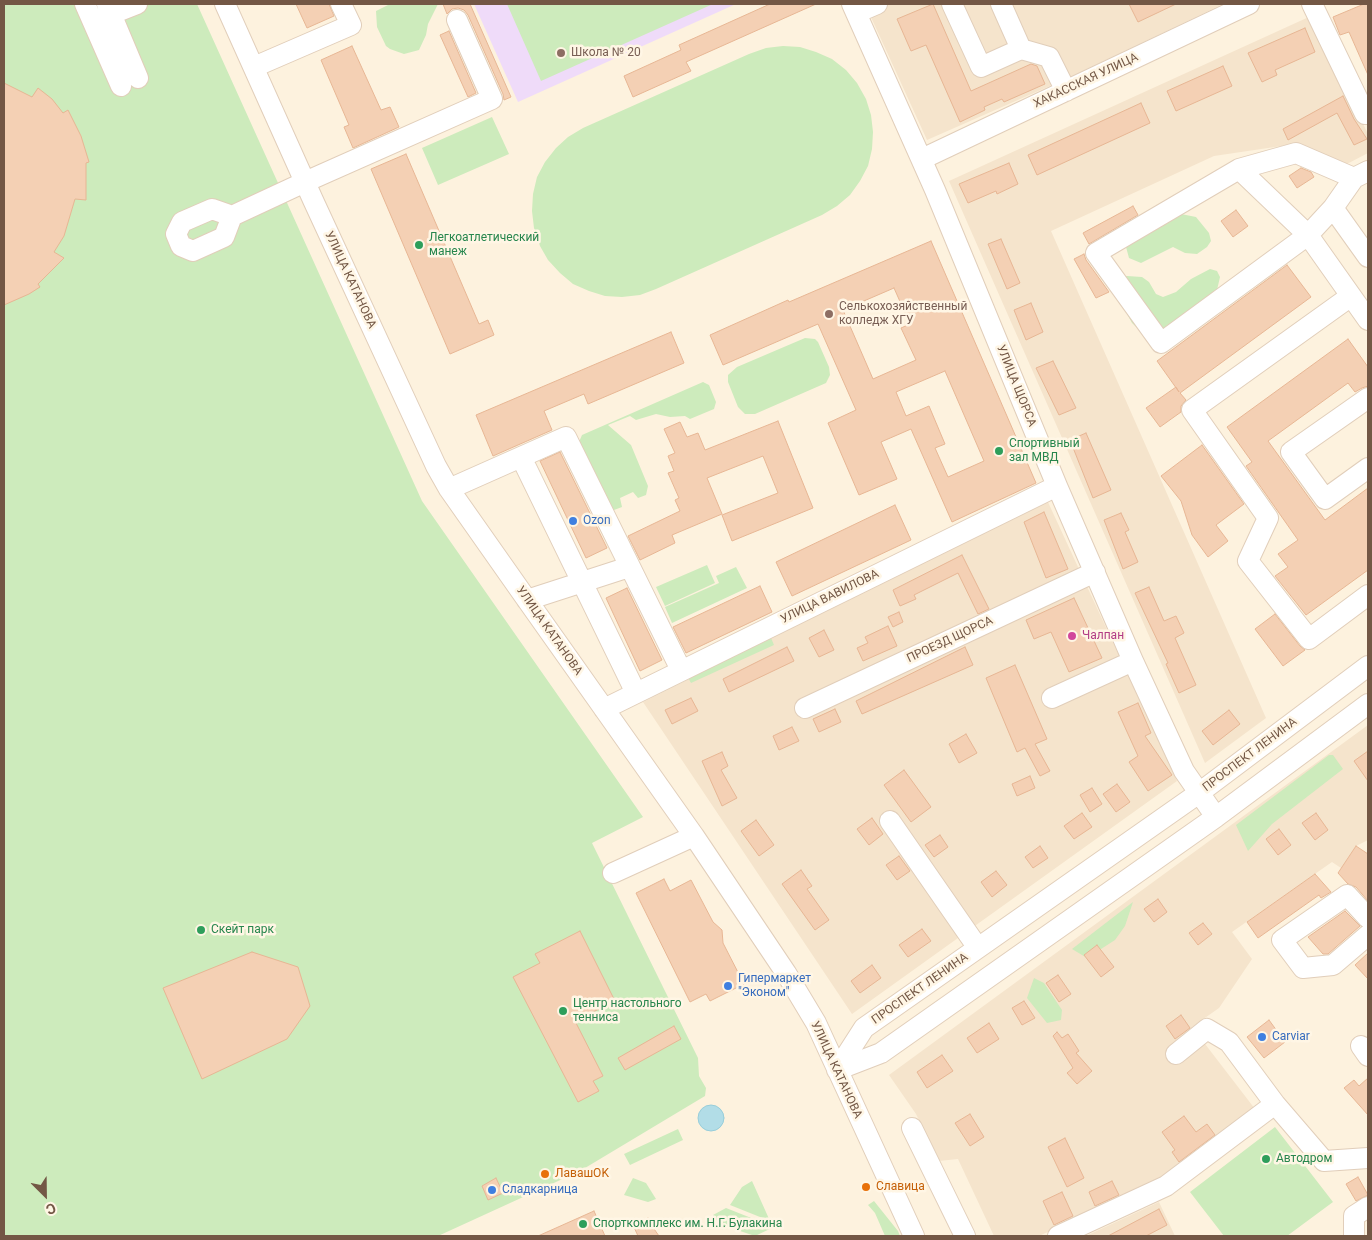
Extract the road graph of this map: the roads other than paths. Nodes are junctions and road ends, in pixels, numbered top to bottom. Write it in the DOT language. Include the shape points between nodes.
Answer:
graph roads {
  1 [pos="136,4"];
  2 [pos="225,4"];
  3 [pos="341,4"];
  4 [pos="878,4"];
  5 [pos="952,4"];
  6 [pos="1001,4"];
  7 [pos="1249,4"];
  8 [pos="1312,4"];
  9 [pos="854,8"];
  10 [pos="109,9"];
  11 [pos="89,13"];
  12 [pos="456,20"];
  13 [pos="1021,49"];
  14 [pos="254,67"];
  15 [pos="1066,91"];
  16 [pos="1368,113"];
  17 [pos="922,159"];
  18 [pos="1239,169"];
  19 [pos="1361,174"];
  20 [pos="305,182"];
  21 [pos="1333,208"];
  22 [pos="232,216"];
  23 [pos="1308,235"];
  24 [pos="1368,257"];
  25 [pos="1351,296"];
  26 [pos="1368,320"];
  27 [pos="1368,398"];
  28 [pos="521,457"];
  29 [pos="1368,468"];
  30 [pos="1058,486"];
  31 [pos="450,489"];
  32 [pos="629,567"];
  33 [pos="1095,572"];
  34 [pos="583,582"];
  35 [pos="1368,595"];
  36 [pos="527,600"];
  37 [pos="1133,660"];
  38 [pos="1368,666"];
  39 [pos="681,670"];
  40 [pos="636,693"];
  41 [pos="1052,698"];
  42 [pos="1368,704"];
  43 [pos="805,708"];
  44 [pos="604,709"];
  45 [pos="1199,793"];
  46 [pos="1216,817"];
  47 [pos="890,821"];
  48 [pos="694,836"];
  49 [pos="613,873"];
  50 [pos="1368,918"];
  51 [pos="1368,934"];
  52 [pos="978,948"];
  53 [pos="1176,1054"];
  54 [pos="838,1070"];
  55 [pos="1275,1104"];
  56 [pos="912,1128"];
  57 [pos="1368,1158"];
  58 [pos="1368,1207"];
  59 [pos="914,1236"];
  60 [pos="965,1236"];
  61 [pos="1058,1236"];
  62 [pos="1354,1236"];
  1 -- 10 [label="street"];
  2 -- 14 [label="street, УЛИЦА КАТАНОВА"];
  3 -- 14 [label="street" via="351,25"];
  4 -- 9 [label="street"];
  5 -- 13 [label="street" via="981,67"];
  6 -- 13 [label="street"];
  7 -- 15 [label="street, ХАКАССКАЯ УЛИЦА"];
  8 -- 16 [label="street" via="1365,114"];
  9 -- 17 [label="street, УЛИЦА ЩОРСА"];
  10 -- 11 [label="street"];
  10 -- 11 [label="street" via="129,82"];
  12 -- 20 [label="street" via="492,99"];
  13 -- 15 [label="street" via="1049,57"];
  14 -- 20 [label="street, УЛИЦА КАТАНОВА"];
  15 -- 17 [label="street, ХАКАССКАЯ УЛИЦА"];
  17 -- 30 [label="street, УЛИЦА ЩОРСА"];
  18 -- 19 [label="street" via="1296,153"];
  18 -- 23 [label="street"];
  18 -- 23 [label="street" via="1096,253 1161,343"];
  19 -- 21 [label="street"];
  20 -- 22 [label="street"];
  20 -- 31 [label="street, УЛИЦА КАТАНОВА" via="436,466"];
  21 -- 23 [label="street"];
  21 -- 24 [label="street"];
  23 -- 25 [label="street"];
  25 -- 26 [label="street"];
  25 -- 35 [label="street" via="1192,410 1268,518 1248,561 1309,639"];
  27 -- 29 [label="street" via="1292,452 1325,499"];
  28 -- 31 [label="street"];
  28 -- 32 [label="street" via="566,437"];
  28 -- 34 [label="street"];
  30 -- 33 [label="street, УЛИЦА ЩОРСА"];
  30 -- 39 [label="street, УЛИЦА ВАВИЛОВА"];
  31 -- 36 [label="street, УЛИЦА КАТАНОВА"];
  32 -- 34 [label="street"];
  32 -- 39 [label="street"];
  33 -- 37 [label="street, УЛИЦА ЩОРСА"];
  33 -- 43 [label="street, ПРОЕЗД ЩОРСА"];
  34 -- 36 [label="street"];
  34 -- 40 [label="street"];
  36 -- 44 [label="street, УЛИЦА КАТАНОВА"];
  37 -- 41 [label="street"];
  37 -- 45 [label="street, УЛИЦА ЩОРСА" via="1184,771"];
  38 -- 45 [label="street, ПРОСПЕКТ ЛЕНИНА"];
  39 -- 40 [label="street, УЛИЦА ВАВИЛОВА"];
  40 -- 44 [label="street, УЛИЦА ВАВИЛОВА"];
  42 -- 46 [label="street"];
  44 -- 48 [label="street, УЛИЦА КАТАНОВА"];
  45 -- 46 [label="street, УЛИЦА ЩОРСА"];
  45 -- 52 [label="street, ПРОСПЕКТ ЛЕНИНА"];
  46 -- 54 [label="street" via="881,1053"];
  47 -- 52 [label="street"];
  48 -- 49 [label="street"];
  48 -- 54 [label="street, УЛИЦА КАТАНОВА" via="786,973 816,1023"];
  50 -- 51 [label="street" via="1347,895 1282,940 1303,968 1333,965"];
  52 -- 54 [label="street, ПРОСПЕКТ ЛЕНИНА" via="864,1028"];
  53 -- 55 [label="street" via="1207,1029 1229,1042"];
  54 -- 59 [label="street, УЛИЦА КАТАНОВА"];
  55 -- 57 [label="street" via="1324,1161"];
  55 -- 61 [label="street" via="1166,1186"];
  56 -- 60 [label="street"];
  58 -- 62 [label="street" via="1354,1216"];
}
